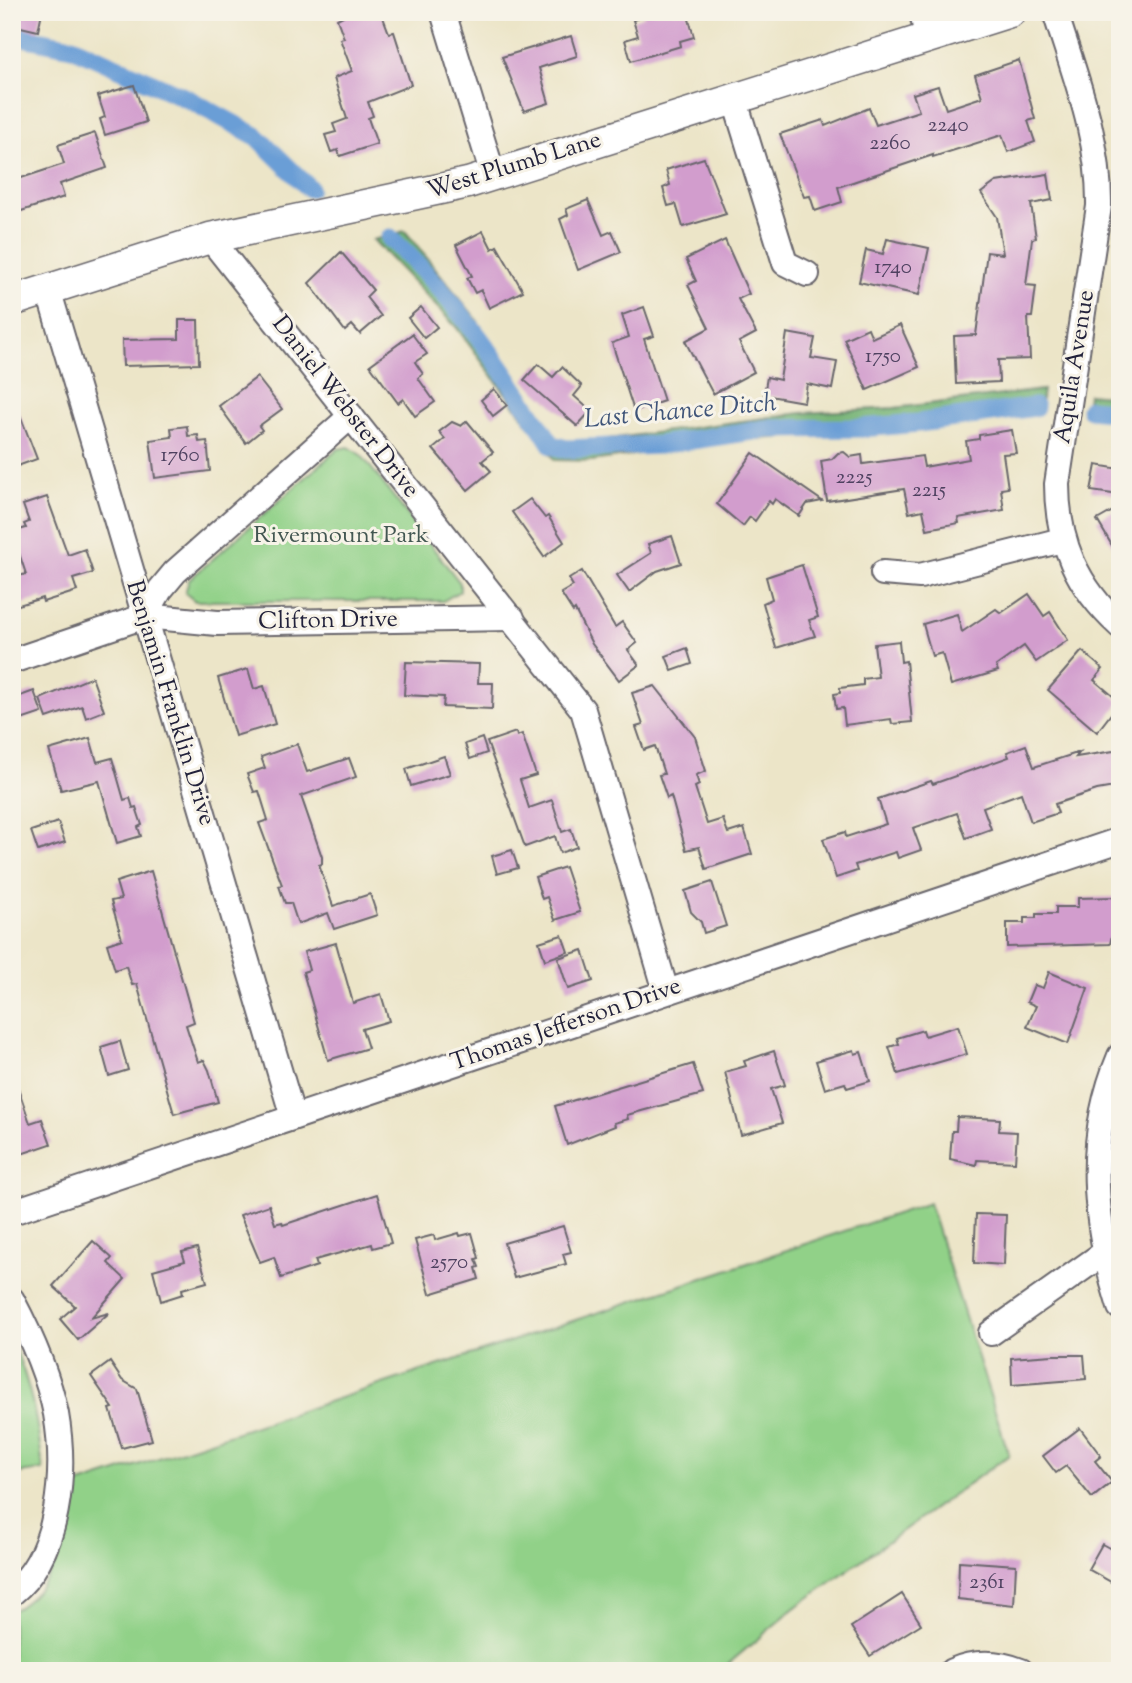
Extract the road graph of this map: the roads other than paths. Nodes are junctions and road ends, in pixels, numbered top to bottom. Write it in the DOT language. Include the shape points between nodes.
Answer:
graph roads {
  1 [pos="443,12"];
  2 [pos="1010,12"];
  3 [pos="1055,12"];
  4 [pos="925,25"];
  5 [pos="734,98"];
  6 [pos="493,175"];
  7 [pos="210,238"];
  8 [pos="807,274"];
  9 [pos="48,289"];
  10 [pos="12,301"];
  11 [pos="351,416"];
  12 [pos="1062,540"];
  13 [pos="883,573"];
  14 [pos="145,617"];
  15 [pos="512,618"];
  16 [pos="1120,626"];
  17 [pos="12,661"];
  18 [pos="1120,840"];
  19 [pos="666,991"];
  20 [pos="1120,1056"];
  21 [pos="293,1117"];
  22 [pos="12,1212"];
  23 [pos="1104,1253"];
  24 [pos="12,1300"];
  25 [pos="1120,1307"];
  26 [pos="991,1333"];
  27 [pos="12,1594"];
  28 [pos="952,1671"];
  29 [pos="1021,1671"];
  1 -- 6 [label="street"];
  2 -- 4 [label="main road, West Plumb Lane"];
  3 -- 12 [label="street, Aquila Avenue" via="1095,142 1100,176 1057,484"];
  4 -- 5 [label="main road, West Plumb Lane"];
  5 -- 6 [label="main road, West Plumb Lane"];
  5 -- 8 [label="street" via="785,263"];
  6 -- 7 [label="main road, West Plumb Lane" via="407,198"];
  7 -- 9 [label="main road, West Plumb Lane"];
  7 -- 11 [label="street, Daniel Webster Drive"];
  9 -- 10 [label="main road, West Plumb Lane"];
  9 -- 14 [label="street, Benjamin Franklin Drive"];
  11 -- 14 [label="street" via="175,572"];
  11 -- 15 [label="street, Daniel Webster Drive"];
  12 -- 13 [label="street" via="920,576"];
  12 -- 16 [label="street, Aquila Avenue" via="1087,592"];
  14 -- 15 [label="street, Clifton Drive" via="217,622"];
  14 -- 17 [label="street"];
  14 -- 21 [label="street, Benjamin Franklin Drive"];
  15 -- 19 [label="street, Daniel Webster Drive" via="583,710"];
  18 -- 19 [label="street, Thomas Jefferson Drive"];
  19 -- 21 [label="street, Thomas Jefferson Drive"];
  20 -- 23 [label="street" via="1098,1133 1097,1212"];
  21 -- 22 [label="street, Thomas Jefferson Drive"];
  23 -- 25 [label="street"];
  23 -- 26 [label="street"];
  24 -- 27 [label="street" via="43,1369 56,1416 58,1467 49,1539 31,1576"];
  28 -- 29 [label="street" via="991,1663"];
}
